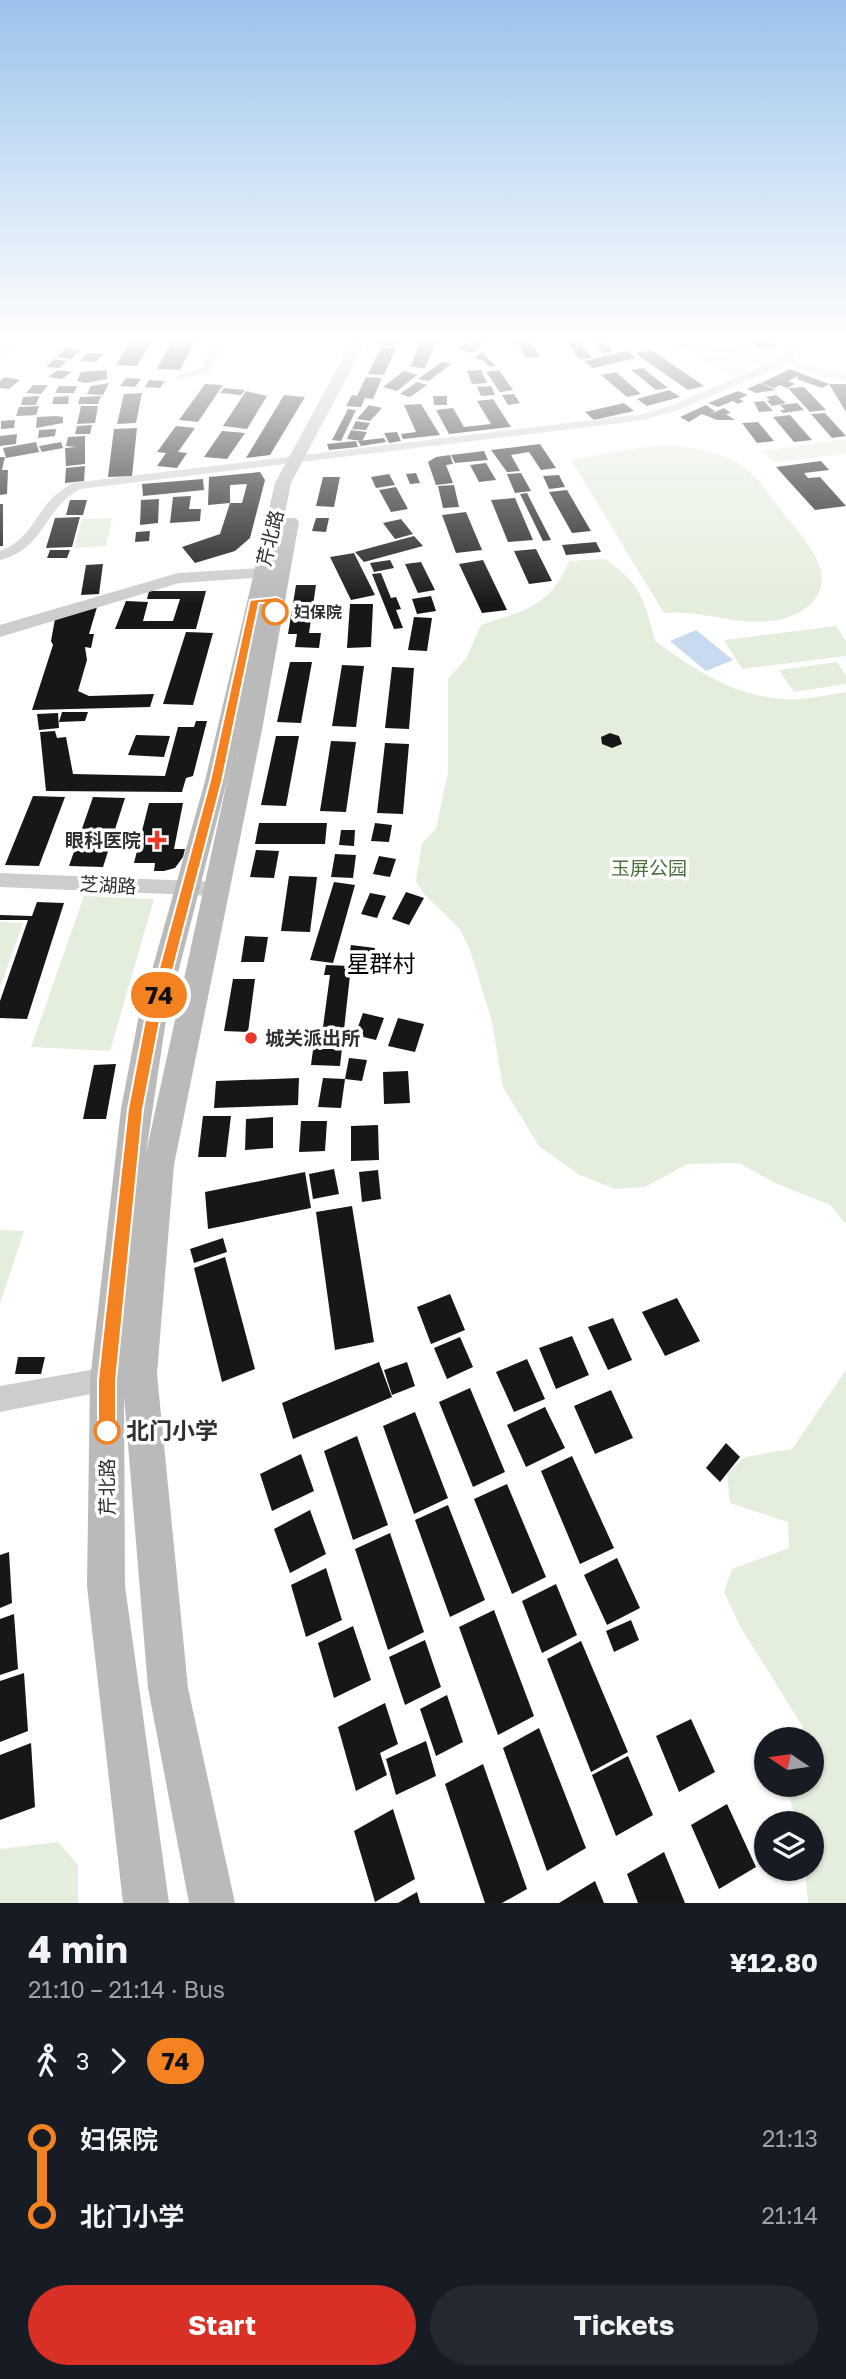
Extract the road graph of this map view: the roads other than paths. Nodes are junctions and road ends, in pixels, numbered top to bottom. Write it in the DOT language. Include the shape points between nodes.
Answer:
graph roads {
  1 [pos="313,428"];
  2 [pos="559,428"];
  3 [pos="296,461"];
  4 [pos="0,556"];
  5 [pos="264,591"];
  6 [pos="0,631"];
  7 [pos="0,880"];
  8 [pos="202,889"];
  9 [pos="140,1374"];
  10 [pos="107,1380"];
  11 [pos="0,1399"];
  12 [pos="146,1903"];
  13 [pos="212,1903"];
  1 -- 3 [label="main road, 芹北路"];
  2 -- 3 [label="street"];
  3 -- 4 [label="street" via="76,486 46,506 36,534 25,547"];
  3 -- 5 [label="main road, 芹北路" via="298,473"];
  5 -- 6 [label="street" via="178,579"];
  5 -- 8 [label="main road, 芹北路"];
  7 -- 8 [label="street, 芝湖路"];
  8 -- 9 [label="main road, 芹北路" via="159,1165"];
  8 -- 10 [label="main road, 芹北路" via="152,1020 135,1109"];
  9 -- 10 [label="street"];
  9 -- 13 [label="main road, 芹北路" via="168,1688"];
  10 -- 11 [label="street"];
  10 -- 12 [label="main road, 芹北路" via="106,1586"];
}
